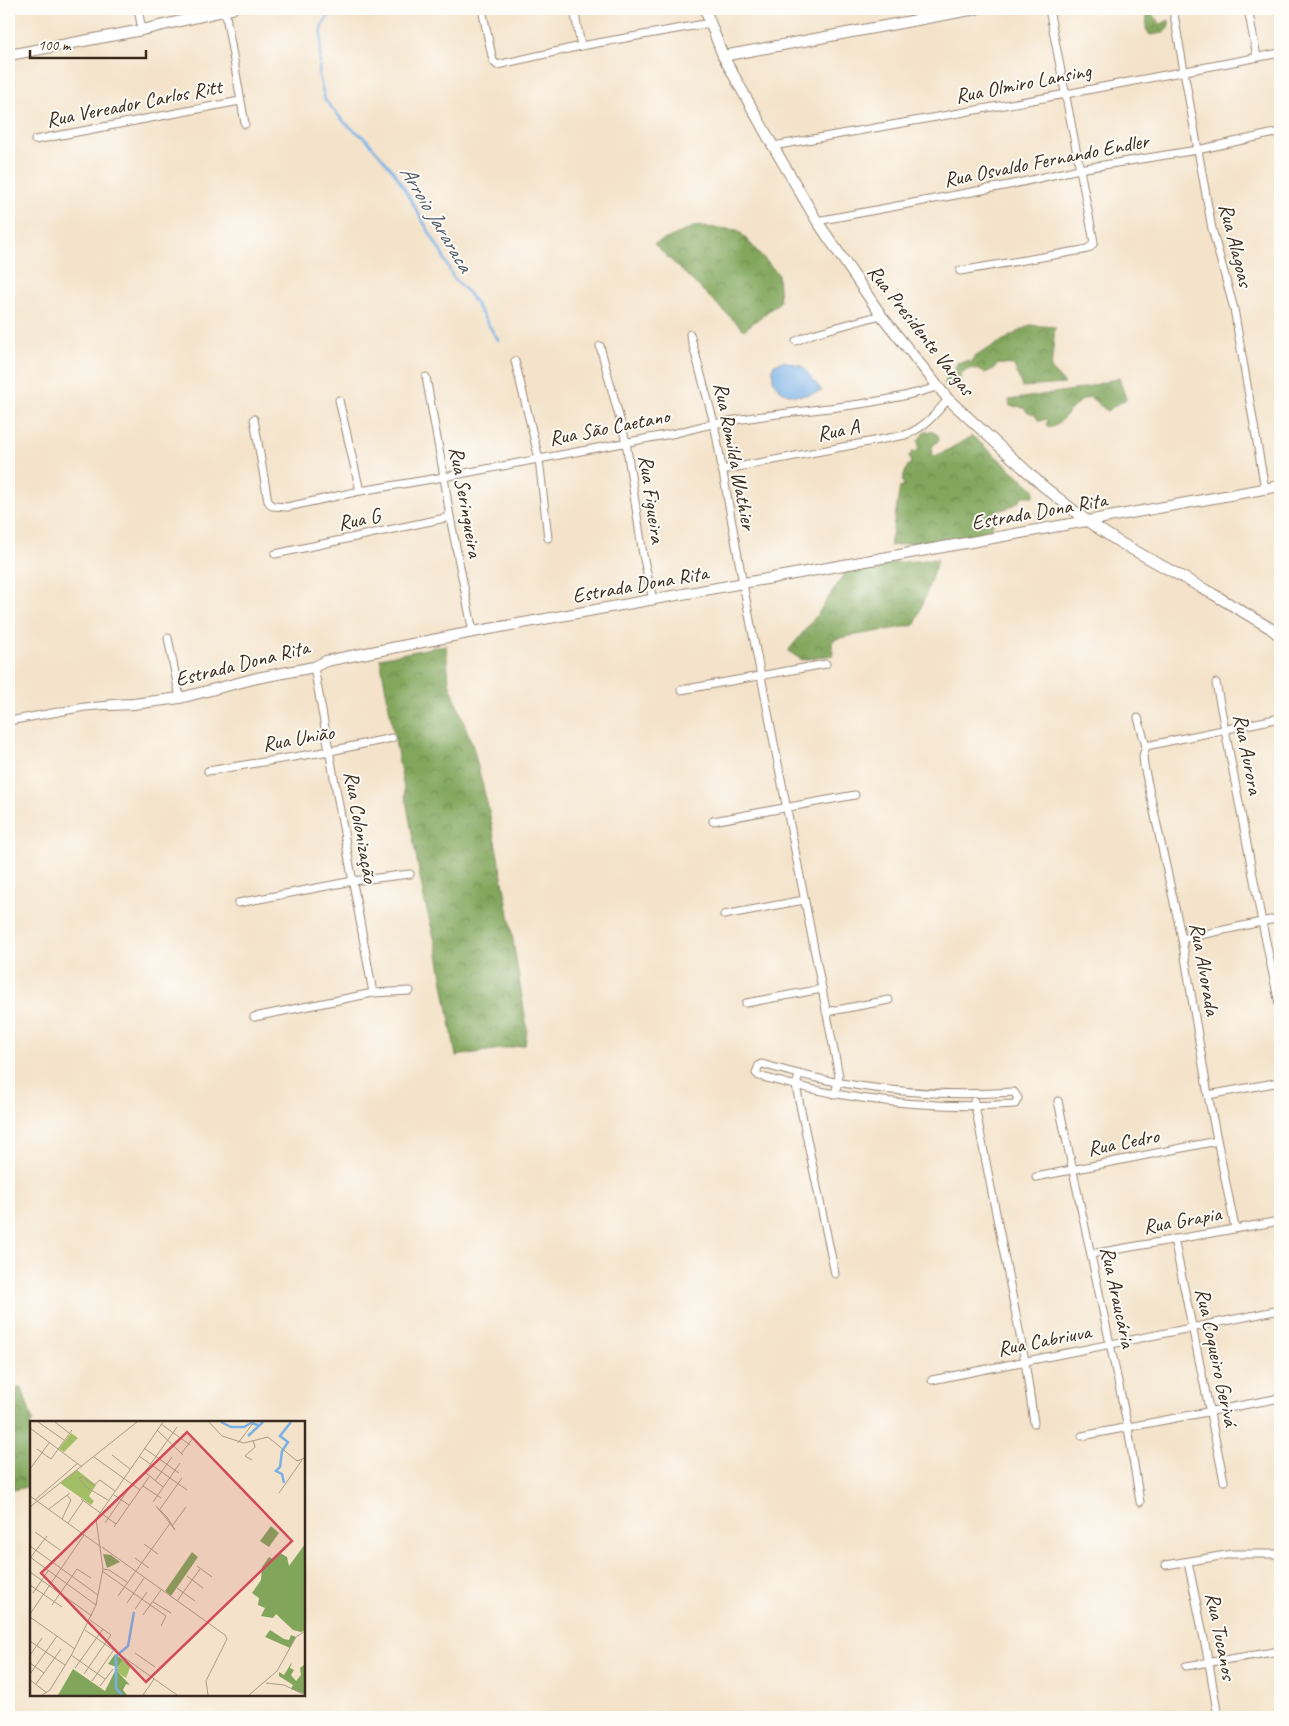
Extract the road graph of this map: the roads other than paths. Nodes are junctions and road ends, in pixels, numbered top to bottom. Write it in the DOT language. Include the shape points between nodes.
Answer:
graph roads {
  1 [pos="138,9"];
  2 [pos="228,9"];
  3 [pos="482,9"];
  4 [pos="574,9"];
  5 [pos="705,9"];
  6 [pos="976,9"];
  7 [pos="1049,9"];
  8 [pos="1173,9"];
  9 [pos="1248,9"];
  10 [pos="710,23"];
  11 [pos="142,30"];
  12 [pos="581,46"];
  13 [pos="1280,53"];
  14 [pos="9,55"];
  15 [pos="723,56"];
  16 [pos="1257,57"];
  17 [pos="1184,72"];
  18 [pos="1066,94"];
  19 [pos="240,101"];
  20 [pos="245,124"];
  21 [pos="1280,132"];
  22 [pos="35,140"];
  23 [pos="773,146"];
  24 [pos="1197,150"];
  25 [pos="1079,169"];
  26 [pos="817,221"];
  27 [pos="960,271"];
  28 [pos="881,315"];
  29 [pos="690,334"];
  30 [pos="796,341"];
  31 [pos="600,346"];
  32 [pos="515,361"];
  33 [pos="426,377"];
  34 [pos="937,387"];
  35 [pos="948,399"];
  36 [pos="339,400"];
  37 [pos="254,419"];
  38 [pos="714,423"];
  39 [pos="626,442"];
  40 [pos="539,459"];
  41 [pos="722,470"];
  42 [pos="444,477"];
  43 [pos="1280,486"];
  44 [pos="1265,489"];
  45 [pos="360,491"];
  46 [pos="450,517"];
  47 [pos="1087,521"];
  48 [pos="548,538"];
  49 [pos="275,554"];
  50 [pos="743,584"];
  51 [pos="652,600"];
  52 [pos="473,632"];
  53 [pos="1280,636"];
  54 [pos="168,638"];
  55 [pos="826,664"];
  56 [pos="314,667"];
  57 [pos="760,676"];
  58 [pos="1216,683"];
  59 [pos="681,690"];
  60 [pos="180,698"];
  61 [pos="111,705"];
  62 [pos="1138,718"];
  63 [pos="1280,718"];
  64 [pos="9,721"];
  65 [pos="1224,728"];
  66 [pos="392,738"];
  67 [pos="1146,746"];
  68 [pos="330,751"];
  69 [pos="208,771"];
  70 [pos="856,795"];
  71 [pos="786,808"];
  72 [pos="713,821"];
  73 [pos="410,874"];
  74 [pos="353,881"];
  75 [pos="804,900"];
  76 [pos="238,903"];
  77 [pos="724,916"];
  78 [pos="1280,918"];
  79 [pos="1262,922"];
  80 [pos="1182,939"];
  81 [pos="822,989"];
  82 [pos="410,990"];
  83 [pos="373,993"];
  84 [pos="889,1000"];
  85 [pos="746,1004"];
  86 [pos="1280,1009"];
  87 [pos="826,1012"];
  88 [pos="254,1017"];
  89 [pos="799,1075"];
  90 [pos="1280,1082"];
  91 [pos="838,1084"];
  92 [pos="796,1086"];
  93 [pos="974,1094"];
  94 [pos="835,1095"];
  95 [pos="1208,1095"];
  96 [pos="1058,1100"];
  97 [pos="974,1106"];
  98 [pos="1217,1141"];
  99 [pos="1072,1170"];
  100 [pos="1036,1177"];
  101 [pos="1280,1221"];
  102 [pos="1235,1228"];
  103 [pos="1174,1239"];
  104 [pos="1091,1254"];
  105 [pos="835,1274"];
  106 [pos="1280,1310"];
  107 [pos="1193,1327"];
  108 [pos="1110,1344"];
  109 [pos="1025,1361"];
  110 [pos="932,1380"];
  111 [pos="1280,1398"];
  112 [pos="1211,1412"];
  113 [pos="1034,1423"];
  114 [pos="1128,1428"];
  115 [pos="1082,1436"];
  116 [pos="1224,1481"];
  117 [pos="1140,1502"];
  118 [pos="1280,1554"];
  119 [pos="1188,1562"];
  120 [pos="1166,1565"];
  121 [pos="1280,1651"];
  122 [pos="1209,1663"];
  123 [pos="1186,1666"];
  124 [pos="1218,1717"];
  1 -- 11 [label="street"];
  2 -- 11 [label="street"];
  2 -- 19 [label="street"];
  3 -- 12 [label="street" via="493,61 497,65"];
  4 -- 12 [label="street"];
  5 -- 10 [label="street, Rua Presidente Vargas"];
  6 -- 15 [label="street"];
  7 -- 18 [label="street"];
  8 -- 17 [label="street, Rua Alagoas"];
  9 -- 16 [label="street"];
  10 -- 12 [label="street"];
  10 -- 15 [label="street, Rua Presidente Vargas"];
  11 -- 14 [label="street"];
  13 -- 16 [label="street, Rua Olmiro Lansing"];
  15 -- 23 [label="street, Rua Presidente Vargas"];
  16 -- 17 [label="street, Rua Olmiro Lansing"];
  17 -- 18 [label="street, Rua Olmiro Lansing"];
  17 -- 24 [label="street, Rua Alagoas"];
  18 -- 23 [label="street, Rua Olmiro Lansing"];
  18 -- 25 [label="street"];
  19 -- 20 [label="street"];
  19 -- 22 [label="street, Rua Vereador Carlos Ritt"];
  21 -- 24 [label="street, Rua Osvaldo Fernando Endler"];
  23 -- 26 [label="street, Rua Presidente Vargas"];
  24 -- 25 [label="street, Rua Osvaldo Fernando Endler"];
  24 -- 44 [label="street, Rua Alagoas" via="1212,229 1234,309"];
  25 -- 26 [label="street, Rua Osvaldo Fernando Endler"];
  25 -- 27 [label="street" via="1094,242 1092,246"];
  26 -- 28 [label="street, Rua Presidente Vargas"];
  28 -- 30 [label="street"];
  28 -- 34 [label="street, Rua Presidente Vargas"];
  29 -- 38 [label="street, Rua Romilda Wathier"];
  31 -- 39 [label="street, Rua Figueira"];
  32 -- 40 [label="street"];
  33 -- 42 [label="street, Rua Seringueira"];
  34 -- 35 [label="street, Rua Presidente Vargas"];
  34 -- 38 [label="street, Rua São Caetano" via="894,398"];
  35 -- 41 [label="street, Rua A" via="919,430 905,435"];
  35 -- 47 [label="street, Rua Presidente Vargas" via="1043,486"];
  36 -- 45 [label="street"];
  37 -- 45 [label="street, Rua São Caetano" via="268,501 272,506 288,507"];
  38 -- 39 [label="street, Rua São Caetano"];
  38 -- 41 [label="street, Rua Romilda Wathier"];
  39 -- 40 [label="street, Rua São Caetano"];
  39 -- 51 [label="street, Rua Figueira" via="642,555"];
  40 -- 42 [label="street, Rua São Caetano"];
  40 -- 48 [label="street"];
  41 -- 50 [label="street, Rua Romilda Wathier"];
  42 -- 45 [label="street, Rua São Caetano"];
  42 -- 46 [label="street, Rua Seringueira"];
  43 -- 44 [label="street, Estrada Dona Rita"];
  44 -- 47 [label="street, Estrada Dona Rita"];
  46 -- 49 [label="street, Rua G"];
  46 -- 52 [label="street, Rua Seringueira"];
  47 -- 50 [label="street, Estrada Dona Rita"];
  47 -- 53 [label="street, Rua Presidente Vargas"];
  50 -- 51 [label="street, Estrada Dona Rita"];
  50 -- 57 [label="street, Rua Romilda Wathier"];
  51 -- 52 [label="street, Estrada Dona Rita"];
  52 -- 56 [label="street, Estrada Dona Rita" via="326,661"];
  54 -- 60 [label="street"];
  55 -- 57 [label="street"];
  56 -- 60 [label="street, Estrada Dona Rita"];
  56 -- 68 [label="street, Rua Colonização"];
  57 -- 59 [label="street"];
  57 -- 71 [label="street, Rua Romilda Wathier"];
  58 -- 65 [label="street, Rua Aurora"];
  60 -- 61 [label="street, Estrada Dona Rita"];
  61 -- 64 [label="street, Estrada Dona Rita"];
  62 -- 67 [label="street, Rua Alvorada"];
  63 -- 65 [label="street"];
  65 -- 67 [label="street"];
  65 -- 79 [label="street, Rua Aurora"];
  66 -- 68 [label="street, Rua União"];
  67 -- 80 [label="street, Rua Alvorada" via="1144,766"];
  68 -- 69 [label="street, Rua União"];
  68 -- 74 [label="street, Rua Colonização"];
  70 -- 71 [label="street"];
  71 -- 72 [label="street"];
  71 -- 75 [label="street, Rua Romilda Wathier"];
  73 -- 74 [label="street"];
  74 -- 76 [label="street"];
  74 -- 83 [label="street, Rua Colonização"];
  75 -- 77 [label="street"];
  75 -- 81 [label="street, Rua Romilda Wathier"];
  78 -- 79 [label="street"];
  79 -- 80 [label="street"];
  79 -- 86 [label="street, Rua Aurora"];
  80 -- 95 [label="street, Rua Alvorada"];
  81 -- 85 [label="street"];
  81 -- 87 [label="street, Rua Romilda Wathier"];
  82 -- 83 [label="street"];
  83 -- 88 [label="street"];
  84 -- 87 [label="street"];
  87 -- 91 [label="street, Rua Romilda Wathier"];
  89 -- 91 [label="street"];
  89 -- 92 [label="street"];
  89 -- 92 [label="street" via="762,1064 756,1069 759,1076"];
  90 -- 95 [label="street"];
  91 -- 93 [label="street" via="908,1093"];
  91 -- 94 [label="street"];
  92 -- 94 [label="street"];
  92 -- 105 [label="street"];
  93 -- 97 [label="street"];
  93 -- 97 [label="street" via="1014,1092 1018,1098 1015,1104"];
  94 -- 97 [label="street" via="908,1104"];
  95 -- 98 [label="street, Rua Alvorada"];
  96 -- 99 [label="street, Rua Araucária"];
  97 -- 109 [label="street"];
  98 -- 99 [label="street, Rua Cedro"];
  98 -- 102 [label="street, Rua Alvorada"];
  99 -- 100 [label="street, Rua Cedro"];
  99 -- 104 [label="street, Rua Araucária"];
  101 -- 102 [label="street, Rua Grapia"];
  102 -- 103 [label="street, Rua Grapia"];
  103 -- 104 [label="street, Rua Grapia"];
  103 -- 107 [label="street, Rua Coqueiro Gerivá"];
  104 -- 108 [label="street, Rua Araucária"];
  106 -- 107 [label="street, Rua Cabriuva"];
  107 -- 108 [label="street, Rua Cabriuva"];
  107 -- 112 [label="street, Rua Coqueiro Gerivá"];
  108 -- 109 [label="street, Rua Cabriuva"];
  108 -- 114 [label="street, Rua Araucária"];
  109 -- 110 [label="street, Rua Cabriuva"];
  109 -- 113 [label="street"];
  111 -- 112 [label="street"];
  112 -- 114 [label="street"];
  112 -- 116 [label="street, Rua Coqueiro Gerivá"];
  114 -- 115 [label="street"];
  114 -- 117 [label="street, Rua Araucária"];
  118 -- 119 [label="street" via="1232,1554"];
  119 -- 120 [label="street"];
  119 -- 122 [label="street, Rua Tucanos"];
  121 -- 122 [label="street"];
  122 -- 123 [label="street"];
  122 -- 124 [label="street, Rua Tucanos"];
}
